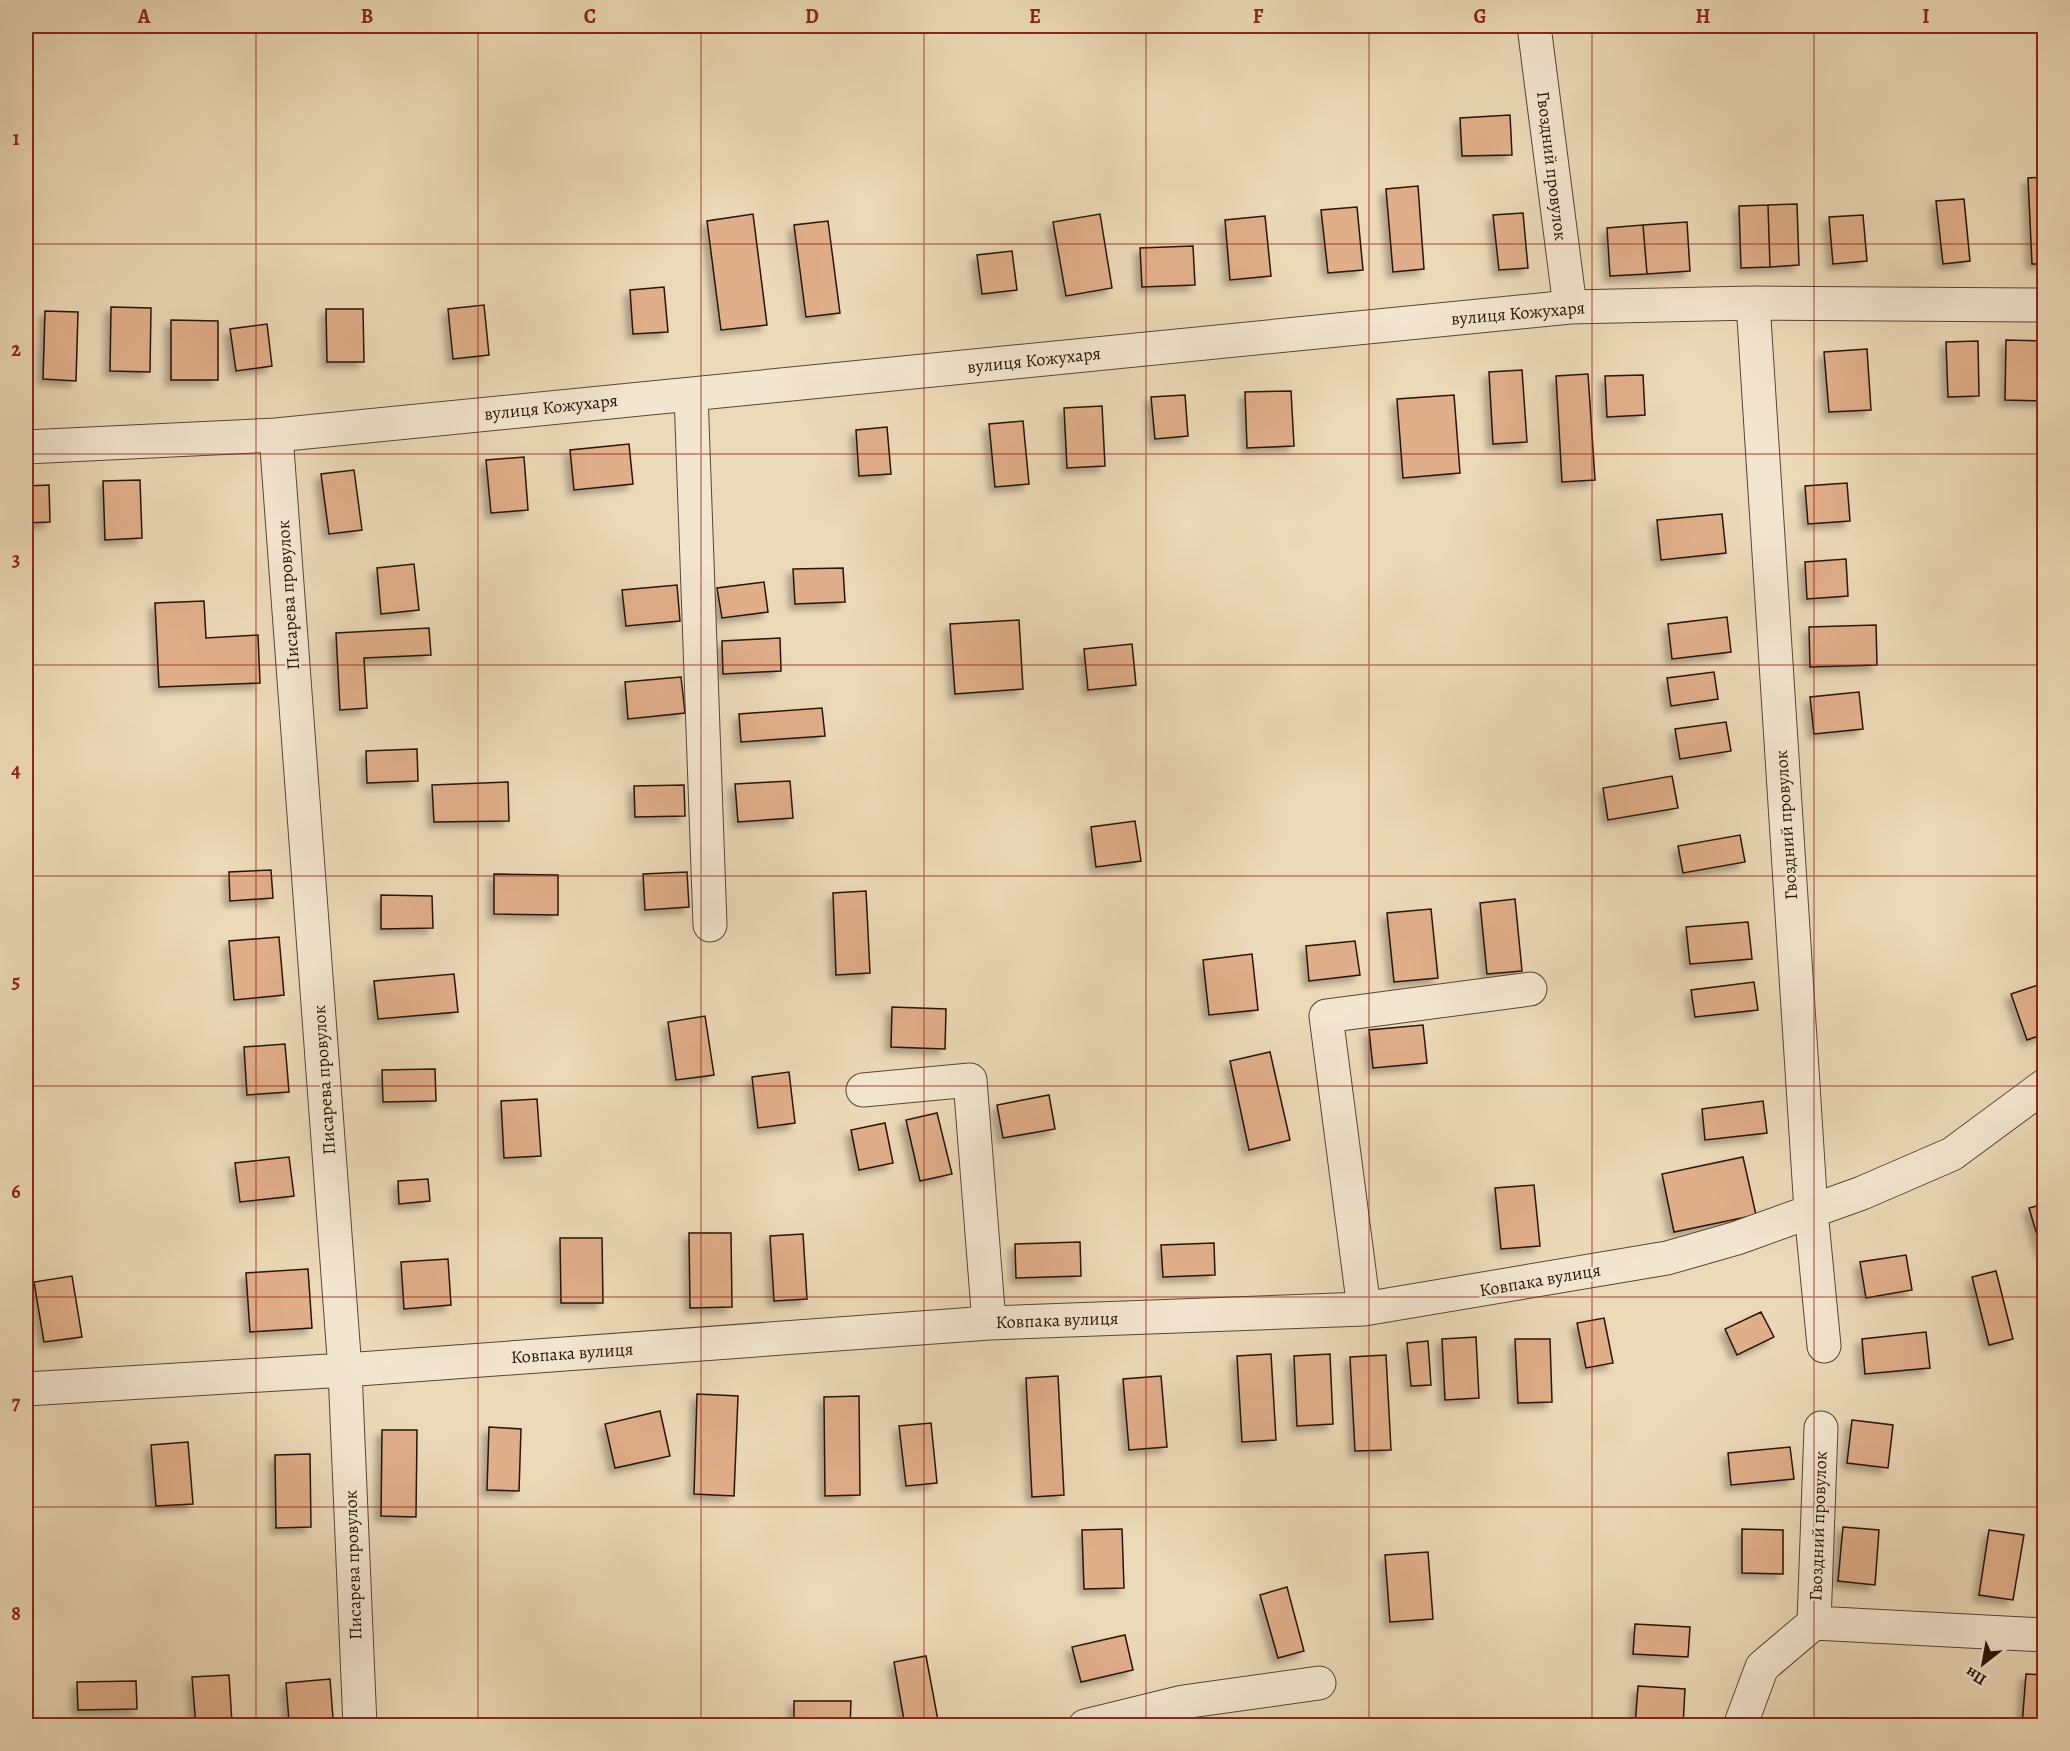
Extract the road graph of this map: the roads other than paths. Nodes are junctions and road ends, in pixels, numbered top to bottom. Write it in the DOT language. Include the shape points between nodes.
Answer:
graph roads {
  1 [pos="1534,26"];
  2 [pos="1753,303"];
  3 [pos="2044,305"];
  4 [pos="1570,307"];
  5 [pos="691,394"];
  6 [pos="276,435"];
  7 [pos="26,447"];
  8 [pos="710,925"];
  9 [pos="1530,989"];
  10 [pos="2044,1086"];
  11 [pos="863,1090"];
  12 [pos="1811,1211"];
  13 [pos="1364,1309"];
  14 [pos="989,1323"];
  15 [pos="1824,1346"];
  16 [pos="345,1370"];
  17 [pos="26,1389"];
  18 [pos="1821,1428"];
  19 [pos="1814,1623"];
  20 [pos="2044,1635"];
  21 [pos="1319,1683"];
  22 [pos="360,1725"];
  23 [pos="1085,1725"];
  24 [pos="1740,1725"];
  1 -- 4 [label="street, Гвоздний провулок"];
  2 -- 3 [label="street, вулиця Кожухаря"];
  2 -- 4 [label="street, вулиця Кожухаря"];
  2 -- 12 [label="street, Гвоздний провулок"];
  4 -- 5 [label="street, вулиця Кожухаря"];
  5 -- 6 [label="street, вулиця Кожухаря"];
  5 -- 8 [label="street"];
  6 -- 7 [label="street, вулиця Кожухаря"];
  6 -- 16 [label="street, Писарева провулок"];
  9 -- 13 [label="street" via="1326,1016"];
  10 -- 12 [label="street, Ковпака вулиця" via="1952,1154"];
  11 -- 14 [label="street" via="970,1080"];
  12 -- 13 [label="street, Ковпака вулиця" via="1667,1258"];
  12 -- 15 [label="street, Гвоздний провулок"];
  13 -- 14 [label="street, Ковпака вулиця"];
  14 -- 16 [label="street, Ковпака вулиця"];
  16 -- 17 [label="street, Ковпака вулиця"];
  16 -- 22 [label="street, Писарева провулок"];
  18 -- 19 [label="street, Гвоздний провулок"];
  19 -- 20 [label="street, Гвоздний провулок"];
  19 -- 24 [label="street, Гвоздний провулок" via="1762,1667"];
  21 -- 23 [label="street" via="1183,1702"];
}
